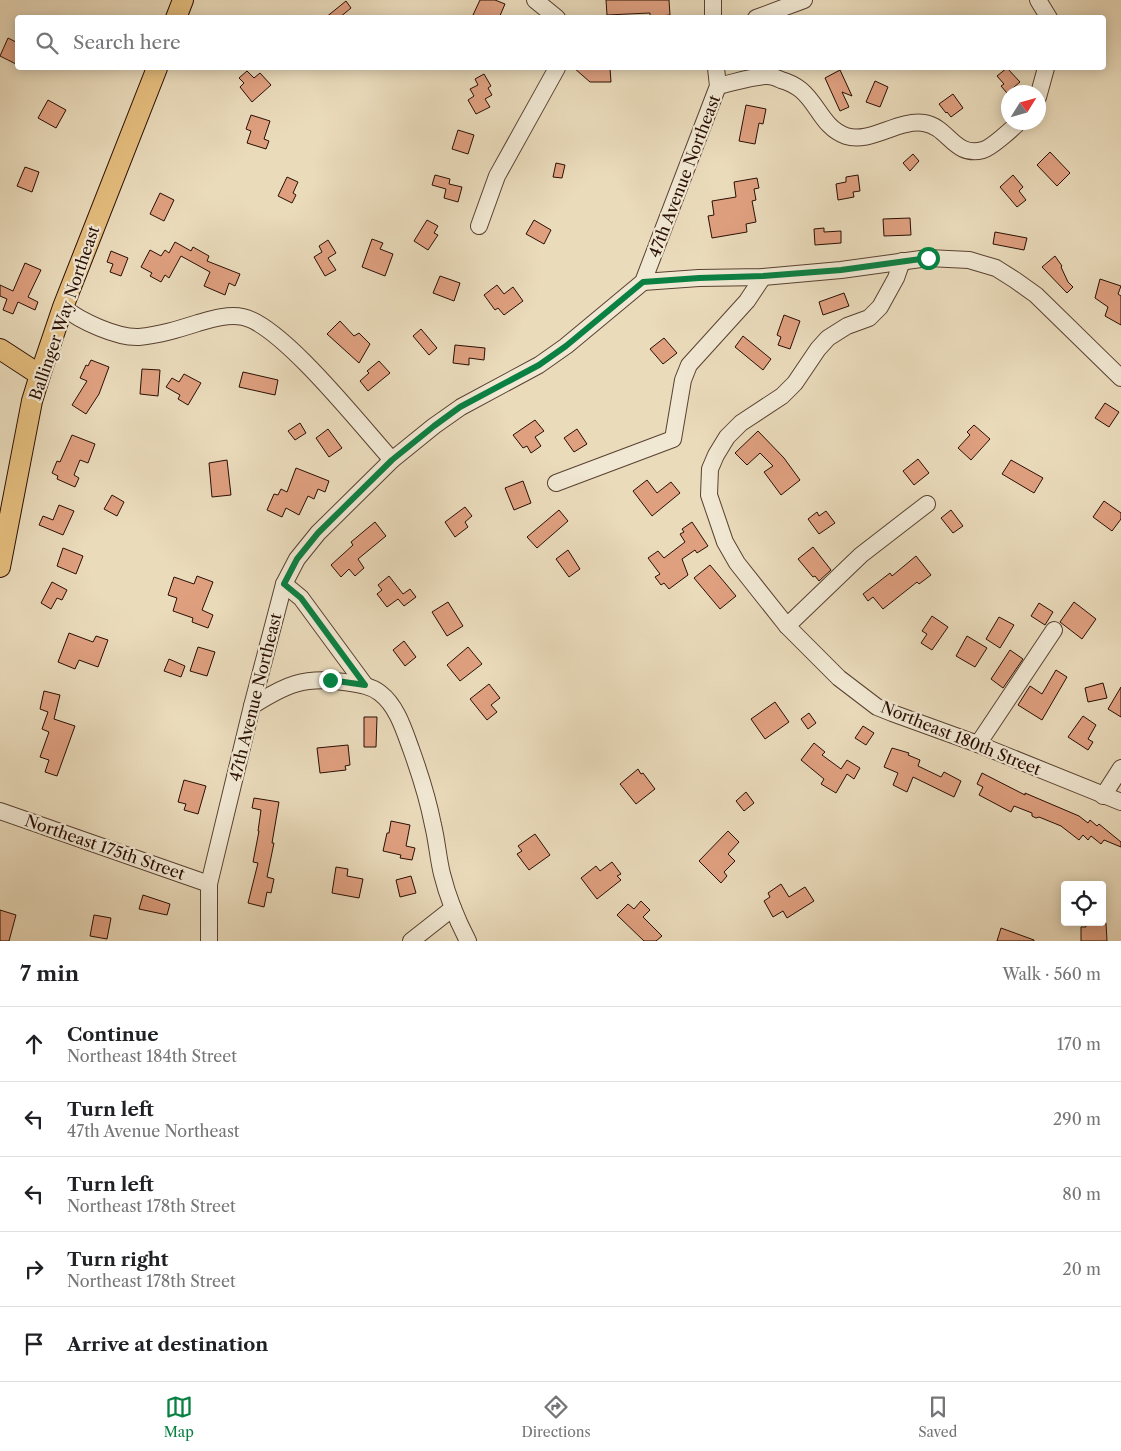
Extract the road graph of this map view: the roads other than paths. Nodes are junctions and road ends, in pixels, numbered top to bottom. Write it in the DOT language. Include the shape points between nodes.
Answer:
graph roads {
  1 [pos="183,0"];
  2 [pos="535,0"];
  3 [pos="713,0"];
  4 [pos="804,0"];
  5 [pos="1038,0"];
  6 [pos="177,15"];
  7 [pos="553,15"];
  8 [pos="713,15"];
  9 [pos="764,15"];
  10 [pos="1047,15"];
  11 [pos="156,70"];
  12 [pos="556,70"];
  13 [pos="716,70"];
  14 [pos="1045,70"];
  15 [pos="1041,85"];
  16 [pos="718,86"];
  17 [pos="1009,130"];
  18 [pos="479,226"];
  19 [pos="902,261"];
  20 [pos="763,276"];
  21 [pos="643,282"];
  22 [pos="63,307"];
  23 [pos="0,348"];
  24 [pos="40,375"];
  25 [pos="1121,378"];
  26 [pos="392,460"];
  27 [pos="556,483"];
  28 [pos="927,504"];
  29 [pos="0,567"];
  30 [pos="284,584"];
  31 [pos="787,626"];
  32 [pos="1054,630"];
  33 [pos="365,685"];
  34 [pos="252,706"];
  35 [pos="978,744"];
  36 [pos="1121,768"];
  37 [pos="1103,796"];
  38 [pos="1121,802"];
  39 [pos="0,811"];
  40 [pos="209,884"];
  41 [pos="453,908"];
  42 [pos="209,941"];
  43 [pos="411,941"];
  44 [pos="468,941"];
  1 -- 6 [label="main road"];
  2 -- 7 [label="street"];
  3 -- 8 [label="street"];
  4 -- 9 [label="street"];
  5 -- 10 [label="street"];
  11 -- 22 [label="main road, Ballinger Way Northeast"];
  12 -- 18 [label="street" via="498,176"];
  13 -- 16 [label="street, 47th Avenue Northeast"];
  14 -- 15 [label="street"];
  16 -- 17 [label="street" via="768,75 788,82 802,91 833,129 847,136 865,137 911,122 925,123 938,128 965,151 984,150"];
  16 -- 21 [label="street, 47th Avenue Northeast"];
  19 -- 20 [label="street"];
  19 -- 25 [label="street" via="952,258 996,268 1036,295"];
  19 -- 31 [label="street, Northeast 180th Street" via="880,307 869,318 828,338 782,396 741,423 727,437 710,469 709,495 725,542"];
  20 -- 21 [label="street"];
  20 -- 27 [label="street" via="746,301 688,365 673,439"];
  21 -- 26 [label="street, 47th Avenue Northeast" via="566,346 539,365 460,407"];
  22 -- 24 [label="main road, Ballinger Way Northeast"];
  22 -- 26 [label="street" via="99,327 137,337 221,317 243,317 279,338"];
  23 -- 24 [label="main road"];
  24 -- 29 [label="main road, Ballinger Way Northeast" via="32,401"];
  26 -- 30 [label="street, 47th Avenue Northeast" via="318,533 297,559"];
  28 -- 31 [label="street" via="861,556"];
  30 -- 33 [label="street" via="301,598"];
  30 -- 34 [label="street, 47th Avenue Northeast"];
  31 -- 35 [label="street, Northeast 180th Street" via="839,678 878,707"];
  32 -- 35 [label="street"];
  33 -- 34 [label="street" via="330,680 297,682"];
  33 -- 41 [label="street" via="380,693 392,707 406,733 424,786 442,875"];
  34 -- 40 [label="street, 47th Avenue Northeast"];
  35 -- 37 [label="street, Northeast 180th Street"];
  36 -- 37 [label="street"];
  37 -- 38 [label="street, Northeast 180th Street"];
  39 -- 40 [label="street, Northeast 175th Street"];
  40 -- 42 [label="street, 47th Avenue Northeast"];
  41 -- 43 [label="street"];
  41 -- 44 [label="street"];
}
